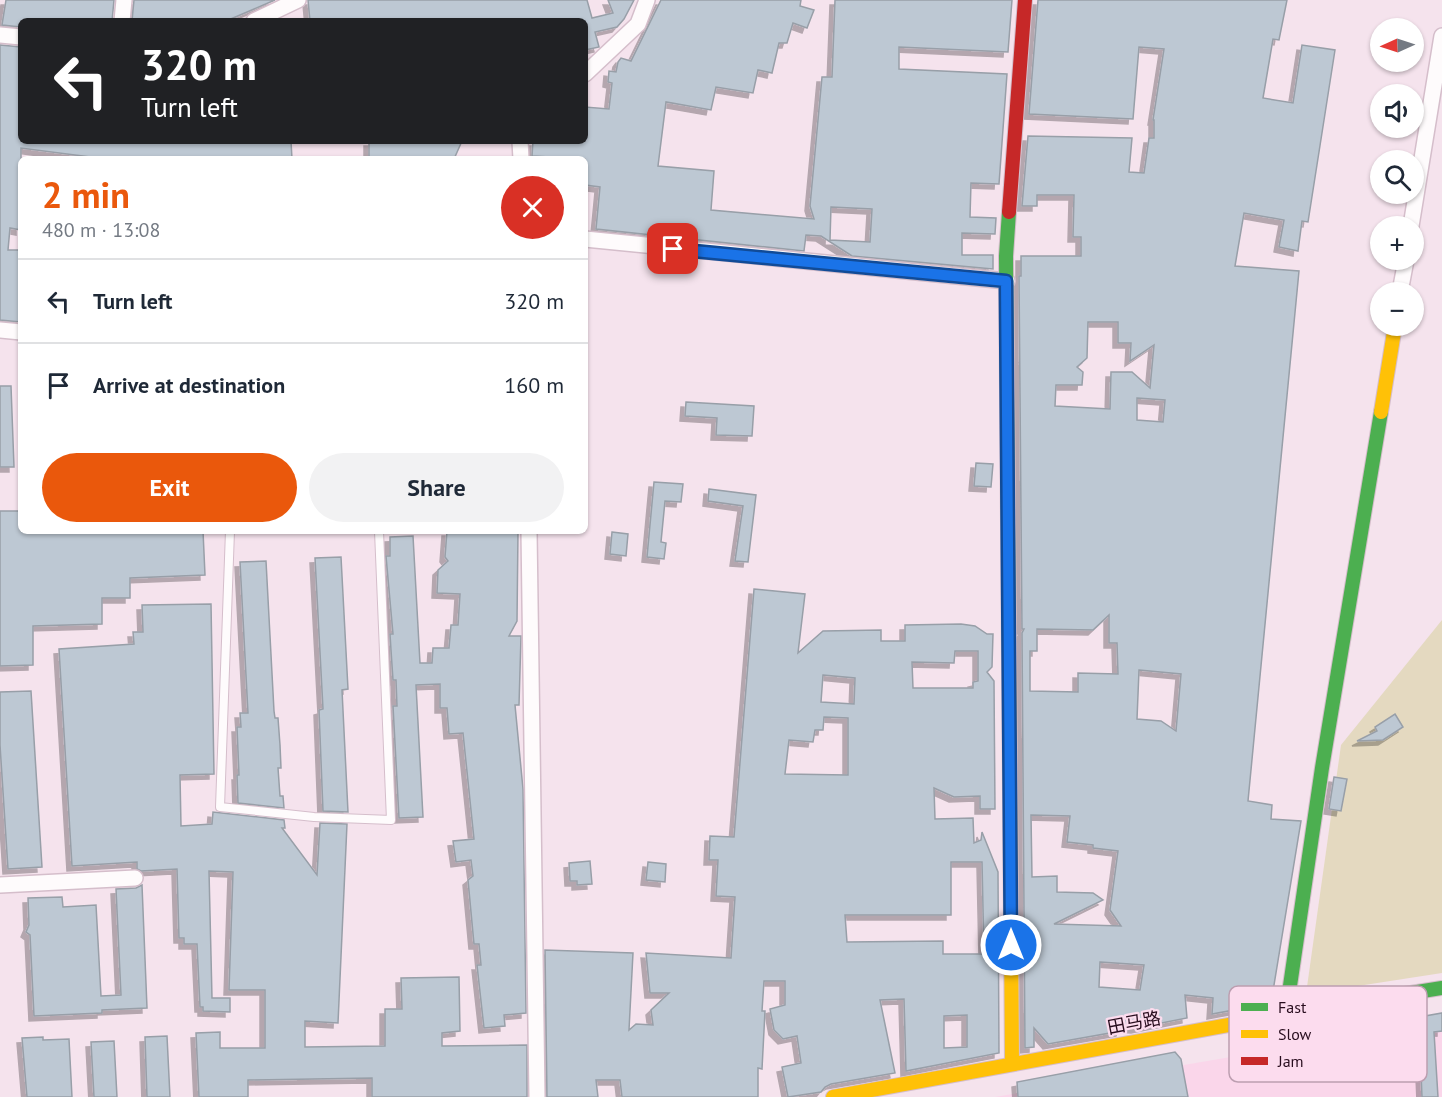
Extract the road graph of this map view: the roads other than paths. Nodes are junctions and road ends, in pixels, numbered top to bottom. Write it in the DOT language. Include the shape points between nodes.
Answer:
graph roads {
  1 [pos="124,0"];
  2 [pos="298,0"];
  3 [pos="647,0"];
  4 [pos="1024,0"];
  5 [pos="122,18"];
  6 [pos="260,18"];
  7 [pos="0,35"];
  8 [pos="1442,36"];
  9 [pos="18,37"];
  10 [pos="588,71"];
  11 [pos="1413,216"];
  12 [pos="588,239"];
  13 [pos="1006,281"];
  14 [pos="0,330"];
  15 [pos="18,332"];
  16 [pos="1393,336"];
  17 [pos="230,534"];
  18 [pos="379,534"];
  19 [pos="529,534"];
  20 [pos="135,878"];
  21 [pos="0,885"];
  22 [pos="1290,986"];
  23 [pos="1442,988"];
  24 [pos="1427,990"];
  25 [pos="1229,1024"];
  26 [pos="1011,1064"];
  27 [pos="537,1097"];
  28 [pos="833,1097"];
  1 -- 5 [label="street"];
  2 -- 6 [label="street"];
  3 -- 10 [label="street" via="638,24"];
  4 -- 13 [label="street"];
  7 -- 9 [label="street"];
  8 -- 11 [label="street"];
  12 -- 13 [label="street"];
  13 -- 26 [label="street"];
  14 -- 15 [label="street"];
  16 -- 22 [label="street"];
  17 -- 18 [label="lane" via="220,807 391,820"];
  19 -- 27 [label="street"];
  20 -- 21 [label="street"];
  23 -- 24 [label="street, 田马路"];
  25 -- 26 [label="street, 田马路"];
  26 -- 28 [label="street, 田马路"];
}
